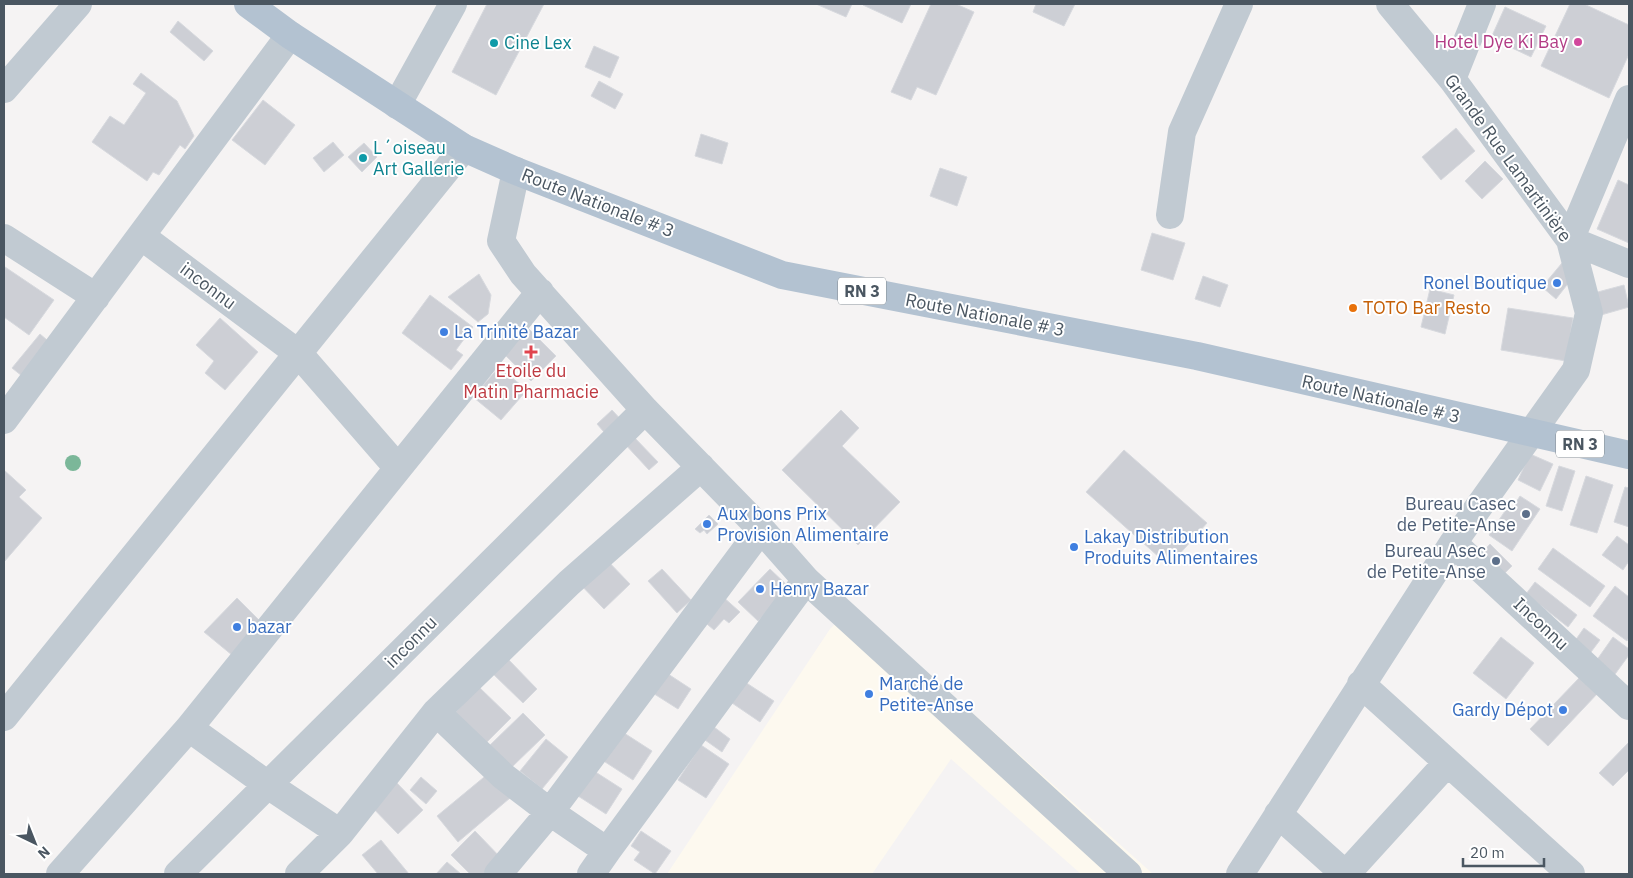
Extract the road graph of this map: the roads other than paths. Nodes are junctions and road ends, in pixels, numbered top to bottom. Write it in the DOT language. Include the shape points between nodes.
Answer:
graph roads {
  1 [pos="78,4"];
  2 [pos="248,4"];
  3 [pos="453,4"];
  4 [pos="1239,4"];
  5 [pos="1390,4"];
  6 [pos="1482,4"];
  7 [pos="290,35"];
  8 [pos="1452,78"];
  9 [pos="4,89"];
  10 [pos="1629,100"];
  11 [pos="397,105"];
  12 [pos="464,148"];
  13 [pos="516,171"];
  14 [pos="1170,215"];
  15 [pos="141,236"];
  16 [pos="4,238"];
  17 [pos="1570,240"];
  18 [pos="1629,264"];
  19 [pos="540,292"];
  20 [pos="96,297"];
  21 [pos="298,354"];
  22 [pos="645,410"];
  23 [pos="4,420"];
  24 [pos="1530,433"];
  25 [pos="1629,455"];
  26 [pos="701,467"];
  27 [pos="398,468"];
  28 [pos="761,529"];
  29 [pos="1453,543"];
  30 [pos="806,580"];
  31 [pos="1361,684"];
  32 [pos="1629,706"];
  33 [pos="436,712"];
  34 [pos="4,717"];
  35 [pos="189,728"];
  36 [pos="1447,762"];
  37 [pos="268,785"];
  38 [pos="550,812"];
  39 [pos="1278,814"];
  40 [pos="340,833"];
  41 [pos="607,850"];
  42 [pos="1560,871"];
  43 [pos="60,874"];
  44 [pos="178,874"];
  45 [pos="299,874"];
  46 [pos="498,874"];
  47 [pos="592,874"];
  48 [pos="1128,874"];
  49 [pos="1240,874"];
  50 [pos="1346,874"];
  1 -- 9 [label="street"];
  2 -- 7 [label="main road, Route Nationale # 3 / RN 3"];
  3 -- 11 [label="street"];
  4 -- 14 [label="street" via="1182,132"];
  5 -- 8 [label="street, Grande Rue Lamartinière"];
  6 -- 8 [label="street"];
  7 -- 11 [label="main road, Route Nationale # 3 / RN 3"];
  7 -- 15 [label="street"];
  8 -- 17 [label="street, Grande Rue Lamartinière"];
  10 -- 17 [label="street"];
  11 -- 12 [label="main road, Route Nationale # 3 / RN 3"];
  12 -- 13 [label="main road, Route Nationale # 3 / RN 3"];
  12 -- 21 [label="street"];
  13 -- 19 [label="street" via="501,242"];
  13 -- 24 [label="main road, Route Nationale # 3 / RN 3" via="782,275 1197,356"];
  15 -- 20 [label="street"];
  15 -- 21 [label="street, inconnu"];
  16 -- 20 [label="street"];
  17 -- 18 [label="street"];
  17 -- 24 [label="street, Grande Rue Lamartinière" via="1589,313 1576,370"];
  19 -- 22 [label="street"];
  19 -- 27 [label="street"];
  20 -- 23 [label="street"];
  21 -- 27 [label="street, inconnu"];
  21 -- 34 [label="street"];
  22 -- 26 [label="street"];
  22 -- 37 [label="street, inconnu"];
  24 -- 25 [label="main road, Route Nationale # 3 / RN 3"];
  24 -- 29 [label="street"];
  26 -- 28 [label="street"];
  26 -- 33 [label="street" via="569,583"];
  27 -- 35 [label="street"];
  28 -- 30 [label="street"];
  28 -- 38 [label="street"];
  29 -- 31 [label="street"];
  29 -- 32 [label="street, Inconnu"];
  30 -- 41 [label="street"];
  30 -- 48 [label="street"];
  31 -- 36 [label="street"];
  31 -- 39 [label="street"];
  33 -- 38 [label="street" via="503,776"];
  33 -- 40 [label="street"];
  35 -- 37 [label="street"];
  35 -- 43 [label="street"];
  36 -- 42 [label="street"];
  36 -- 50 [label="street"];
  37 -- 40 [label="street"];
  37 -- 44 [label="street, inconnu"];
  38 -- 41 [label="street"];
  38 -- 46 [label="street"];
  39 -- 49 [label="street"];
  39 -- 50 [label="street"];
  40 -- 45 [label="street"];
  41 -- 47 [label="street"];
}
